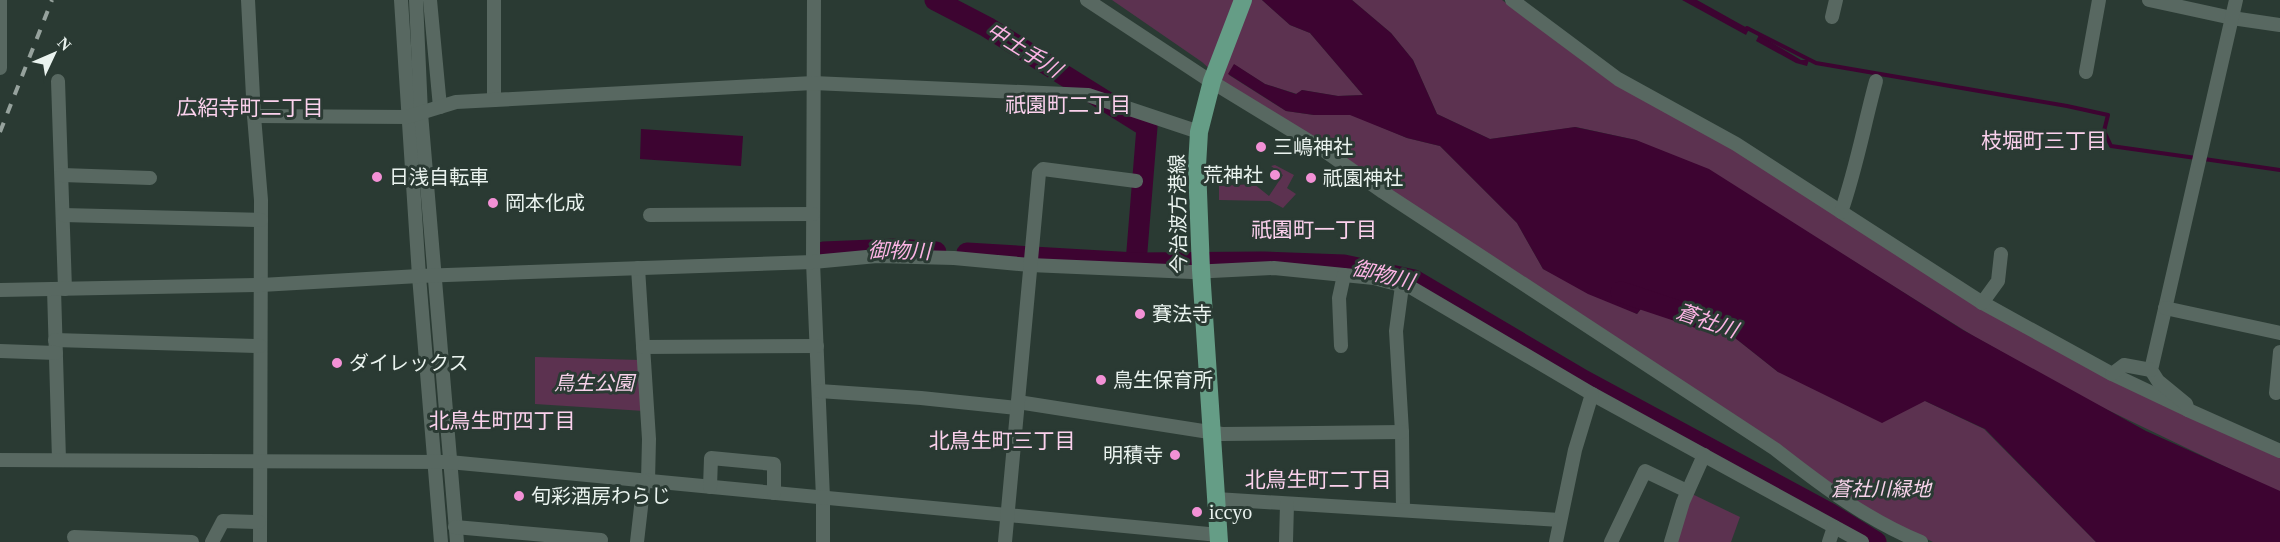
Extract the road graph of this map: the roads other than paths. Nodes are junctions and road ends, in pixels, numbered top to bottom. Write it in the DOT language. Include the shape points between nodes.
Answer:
graph roads {
  1 [pos="0,0"];
  2 [pos="248,0"];
  3 [pos="401,0"];
  4 [pos="416,0"];
  5 [pos="430,0"];
  6 [pos="494,0"];
  7 [pos="814,0"];
  8 [pos="1087,0"];
  9 [pos="1243,0"];
  10 [pos="1836,0"];
  11 [pos="2099,0"];
  12 [pos="2148,0"];
  13 [pos="2236,0"];
  14 [pos="1519,2"];
  15 [pos="1833,17"];
  16 [pos="2232,18"];
  17 [pos="2280,25"];
  18 [pos="0,68"];
  19 [pos="2086,72"];
  20 [pos="1212,78"];
  21 [pos="58,81"];
  22 [pos="1876,81"];
  23 [pos="813,83"];
  24 [pos="494,100"];
  25 [pos="440,107"];
  26 [pos="421,113"];
  27 [pos="254,116"];
  28 [pos="407,117"];
  29 [pos="1199,132"];
  30 [pos="62,175"];
  31 [pos="150,178"];
  32 [pos="1136,182"];
  33 [pos="1840,212"];
  34 [pos="813,214"];
  35 [pos="63,215"];
  36 [pos="650,215"];
  37 [pos="261,220"];
  38 [pos="2001,254"];
  39 [pos="813,262"];
  40 [pos="1030,265"];
  41 [pos="638,268"];
  42 [pos="1201,270"];
  43 [pos="1344,275"];
  44 [pos="418,276"];
  45 [pos="435,276"];
  46 [pos="261,285"];
  47 [pos="1402,286"];
  48 [pos="59,289"];
  49 [pos="0,290"];
  50 [pos="1982,303"];
  51 [pos="2165,309"];
  52 [pos="2280,333"];
  53 [pos="55,346"];
  54 [pos="260,346"];
  55 [pos="817,346"];
  56 [pos="1341,346"];
  57 [pos="643,347"];
  58 [pos="0,351"];
  59 [pos="2280,352"];
  60 [pos="2151,370"];
  61 [pos="2112,374"];
  62 [pos="819,392"];
  63 [pos="2276,393"];
  64 [pos="1593,394"];
  65 [pos="1017,405"];
  66 [pos="2188,410"];
  67 [pos="1402,432"];
  68 [pos="1212,433"];
  69 [pos="2280,451"];
  70 [pos="1704,455"];
  71 [pos="0,460"];
  72 [pos="59,460"];
  73 [pos="259,460"];
  74 [pos="434,462"];
  75 [pos="449,462"];
  76 [pos="646,481"];
  77 [pos="710,487"];
  78 [pos="1687,491"];
  79 [pos="774,493"];
  80 [pos="823,498"];
  81 [pos="1216,499"];
  82 [pos="1287,504"];
  83 [pos="1403,510"];
  84 [pos="1007,514"];
  85 [pos="1560,520"];
  86 [pos="259,522"];
  87 [pos="455,527"];
  88 [pos="1834,527"];
  89 [pos="74,537"];
  90 [pos="1219,538"];
  91 [pos="601,540"];
  92 [pos="192,542"];
  93 [pos="212,542"];
  94 [pos="260,542"];
  95 [pos="441,542"];
  96 [pos="457,542"];
  97 [pos="637,542"];
  98 [pos="823,542"];
  99 [pos="1005,542"];
  100 [pos="1286,542"];
  101 [pos="1556,542"];
  102 [pos="1611,542"];
  103 [pos="1671,542"];
  104 [pos="1829,542"];
  105 [pos="1862,542"];
  106 [pos="1921,542"];
  1 -- 18 [label="street"];
  2 -- 27 [label="street"];
  3 -- 28 [label="street"];
  4 -- 26 [label="street"];
  5 -- 25 [label="street"];
  6 -- 24 [label="street"];
  7 -- 23 [label="street"];
  8 -- 20 [label="street"];
  9 -- 20 [label="main road, 今治波方港線"];
  10 -- 15 [label="street"];
  11 -- 19 [label="street"];
  12 -- 16 [label="street"];
  13 -- 16 [label="street"];
  14 -- 33 [label="street" via="1618,79 1736,144"];
  16 -- 17 [label="street"];
  16 -- 51 [label="street"];
  20 -- 29 [label="main road, 今治波方港線"];
  20 -- 106 [label="street" via="1775,449 1845,501"];
  21 -- 30 [label="street"];
  22 -- 33 [label="street" via="1853,179"];
  23 -- 24 [label="street"];
  23 -- 29 [label="street" via="1088,95"];
  23 -- 34 [label="street"];
  24 -- 25 [label="street"];
  25 -- 26 [label="street"];
  26 -- 28 [label="street"];
  26 -- 45 [label="street"];
  27 -- 28 [label="street"];
  27 -- 37 [label="street"];
  28 -- 44 [label="street"];
  29 -- 42 [label="main road, 今治波方港線"];
  30 -- 31 [label="street"];
  30 -- 35 [label="street"];
  32 -- 40 [label="street" via="1043,169 1039,173"];
  33 -- 50 [label="street"];
  34 -- 36 [label="street"];
  34 -- 39 [label="street"];
  35 -- 37 [label="street"];
  35 -- 48 [label="street"];
  37 -- 46 [label="street"];
  38 -- 50 [label="street" via="1998,281"];
  39 -- 40 [label="street" via="888,256"];
  39 -- 41 [label="street"];
  39 -- 55 [label="street"];
  40 -- 42 [label="street"];
  40 -- 65 [label="street"];
  41 -- 45 [label="street"];
  41 -- 57 [label="street"];
  42 -- 43 [label="street" via="1274,268"];
  42 -- 68 [label="main road, 今治波方港線"];
  43 -- 47 [label="street"];
  43 -- 56 [label="street" via="1340,298"];
  44 -- 45 [label="street"];
  44 -- 46 [label="street"];
  44 -- 74 [label="street"];
  45 -- 75 [label="street"];
  46 -- 48 [label="street"];
  46 -- 54 [label="street"];
  47 -- 64 [label="street" via="1412,288"];
  47 -- 67 [label="street" via="1396,331"];
  48 -- 49 [label="street"];
  48 -- 53 [label="street"];
  50 -- 61 [label="street"];
  51 -- 52 [label="street"];
  51 -- 60 [label="street"];
  53 -- 54 [label="street"];
  53 -- 58 [label="street"];
  53 -- 72 [label="street"];
  54 -- 73 [label="street"];
  55 -- 57 [label="street"];
  55 -- 62 [label="street"];
  57 -- 76 [label="street" via="649,440"];
  59 -- 63 [label="street"];
  60 -- 61 [label="street" via="2124,365"];
  60 -- 66 [label="street" via="2158,381 2187,404"];
  61 -- 66 [label="street"];
  62 -- 65 [label="street"];
  62 -- 80 [label="street"];
  64 -- 70 [label="street"];
  64 -- 85 [label="street" via="1575,450"];
  65 -- 68 [label="street"];
  65 -- 84 [label="street"];
  66 -- 69 [label="street"];
  67 -- 68 [label="street"];
  67 -- 83 [label="street"];
  68 -- 81 [label="main road, 今治波方港線"];
  70 -- 78 [label="street"];
  70 -- 88 [label="street"];
  71 -- 72 [label="street"];
  72 -- 73 [label="street"];
  73 -- 74 [label="street"];
  73 -- 86 [label="street"];
  74 -- 75 [label="street"];
  74 -- 95 [label="street"];
  75 -- 76 [label="street"];
  75 -- 87 [label="street"];
  76 -- 77 [label="street"];
  76 -- 97 [label="street"];
  77 -- 79 [label="street"];
  77 -- 79 [label="street" via="711,458 774,464"];
  78 -- 102 [label="street" via="1645,471"];
  78 -- 103 [label="street"];
  79 -- 80 [label="street"];
  80 -- 84 [label="street"];
  80 -- 98 [label="street"];
  81 -- 82 [label="street"];
  81 -- 90 [label="main road, 今治波方港線"];
  82 -- 83 [label="street"];
  82 -- 100 [label="street"];
  83 -- 85 [label="street"];
  84 -- 90 [label="street"];
  84 -- 99 [label="street"];
  85 -- 101 [label="street"];
  86 -- 93 [label="street" via="223,520"];
  86 -- 94 [label="street"];
  87 -- 91 [label="street"];
  87 -- 96 [label="street"];
  88 -- 104 [label="street"];
  88 -- 105 [label="street"];
  89 -- 92 [label="street"];
}
